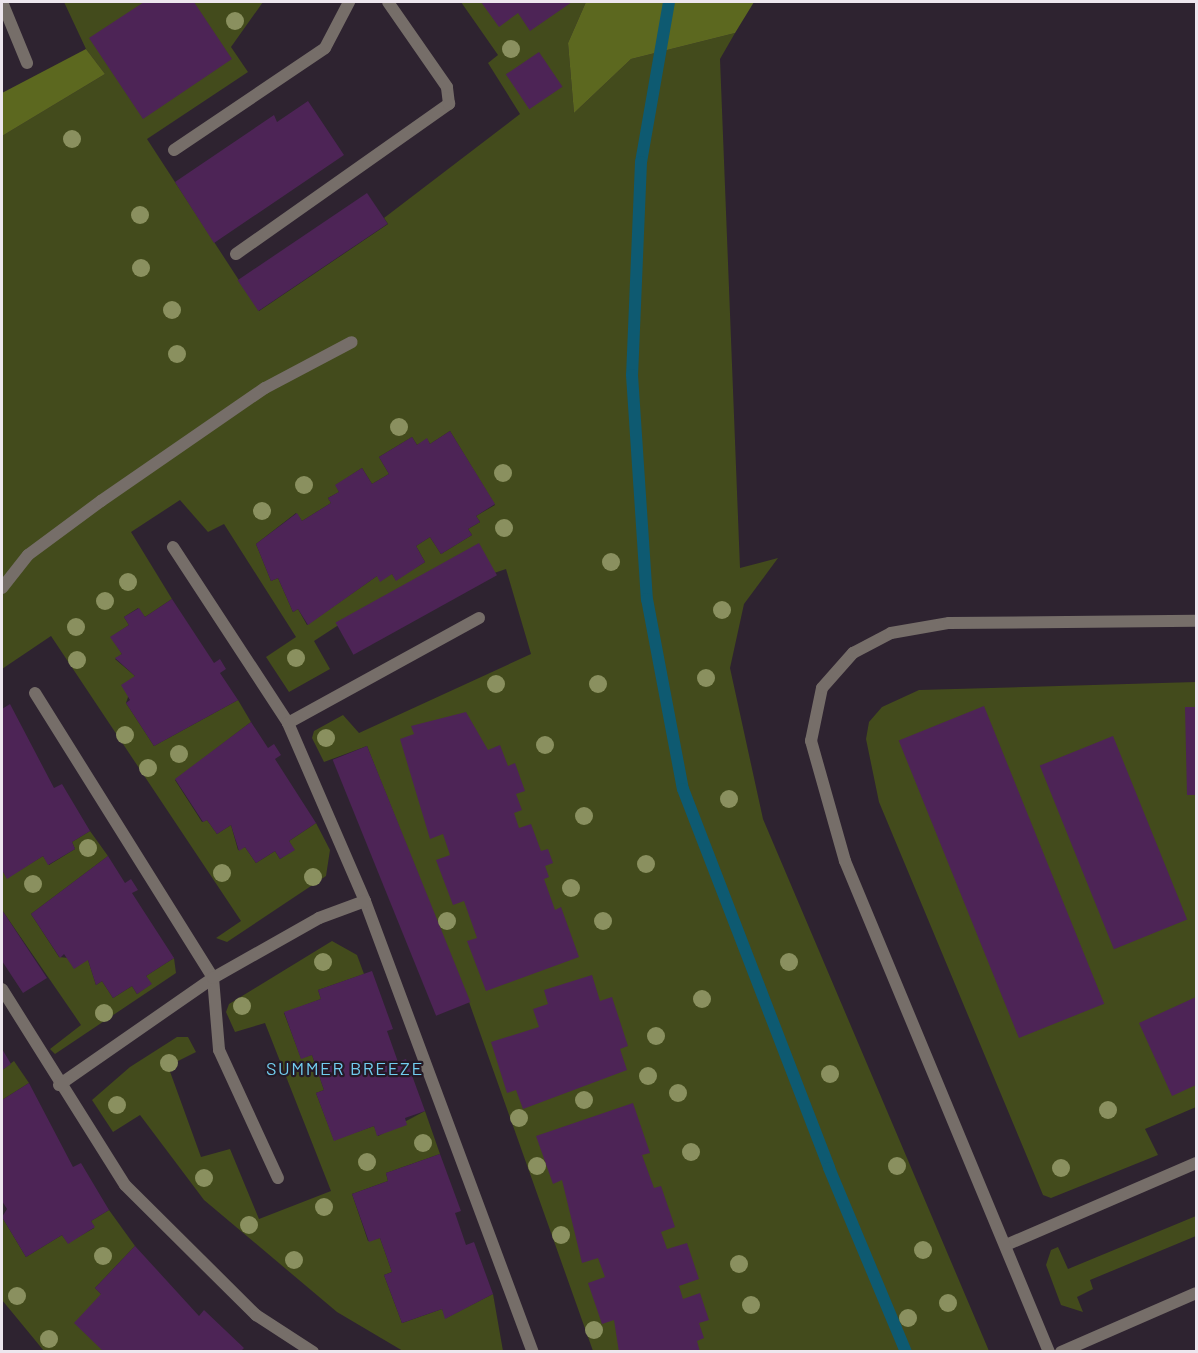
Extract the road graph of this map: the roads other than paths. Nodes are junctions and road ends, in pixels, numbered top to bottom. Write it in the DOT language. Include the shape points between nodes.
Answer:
graph roads {
  1 [pos="2,2"];
  2 [pos="349,2"];
  3 [pos="388,2"];
  4 [pos="27,63"];
  5 [pos="174,150"];
  6 [pos="236,254"];
  7 [pos="352,342"];
  8 [pos="173,547"];
  9 [pos="2,588"];
  10 [pos="479,618"];
  11 [pos="1197,621"];
  12 [pos="36,693"];
  13 [pos="288,723"];
  14 [pos="365,901"];
  15 [pos="213,978"];
  16 [pos="2,989"];
  17 [pos="59,1085"];
  18 [pos="1197,1163"];
  19 [pos="278,1178"];
  20 [pos="1006,1245"];
  21 [pos="1197,1293"];
  22 [pos="313,1352"];
  23 [pos="533,1352"];
  24 [pos="1049,1352"];
  25 [pos="1061,1352"];
  1 -- 4 [label="lane"];
  2 -- 5 [label="lane" via="325,48"];
  3 -- 6 [label="lane" via="447,87 449,104"];
  7 -- 9 [label="lane" via="265,388 101,501 28,555"];
  8 -- 13 [label="lane"];
  10 -- 13 [label="lane"];
  11 -- 20 [label="lane" via="949,624 891,633 854,653 822,688 810,741 845,861"];
  12 -- 15 [label="lane"];
  13 -- 14 [label="lane"];
  14 -- 15 [label="lane" via="319,918"];
  14 -- 23 [label="lane"];
  15 -- 17 [label="lane"];
  15 -- 19 [label="lane" via="219,1050"];
  16 -- 17 [label="lane"];
  17 -- 22 [label="lane" via="125,1185 256,1315"];
  18 -- 20 [label="lane"];
  20 -- 24 [label="lane"];
  21 -- 25 [label="lane"];
}
